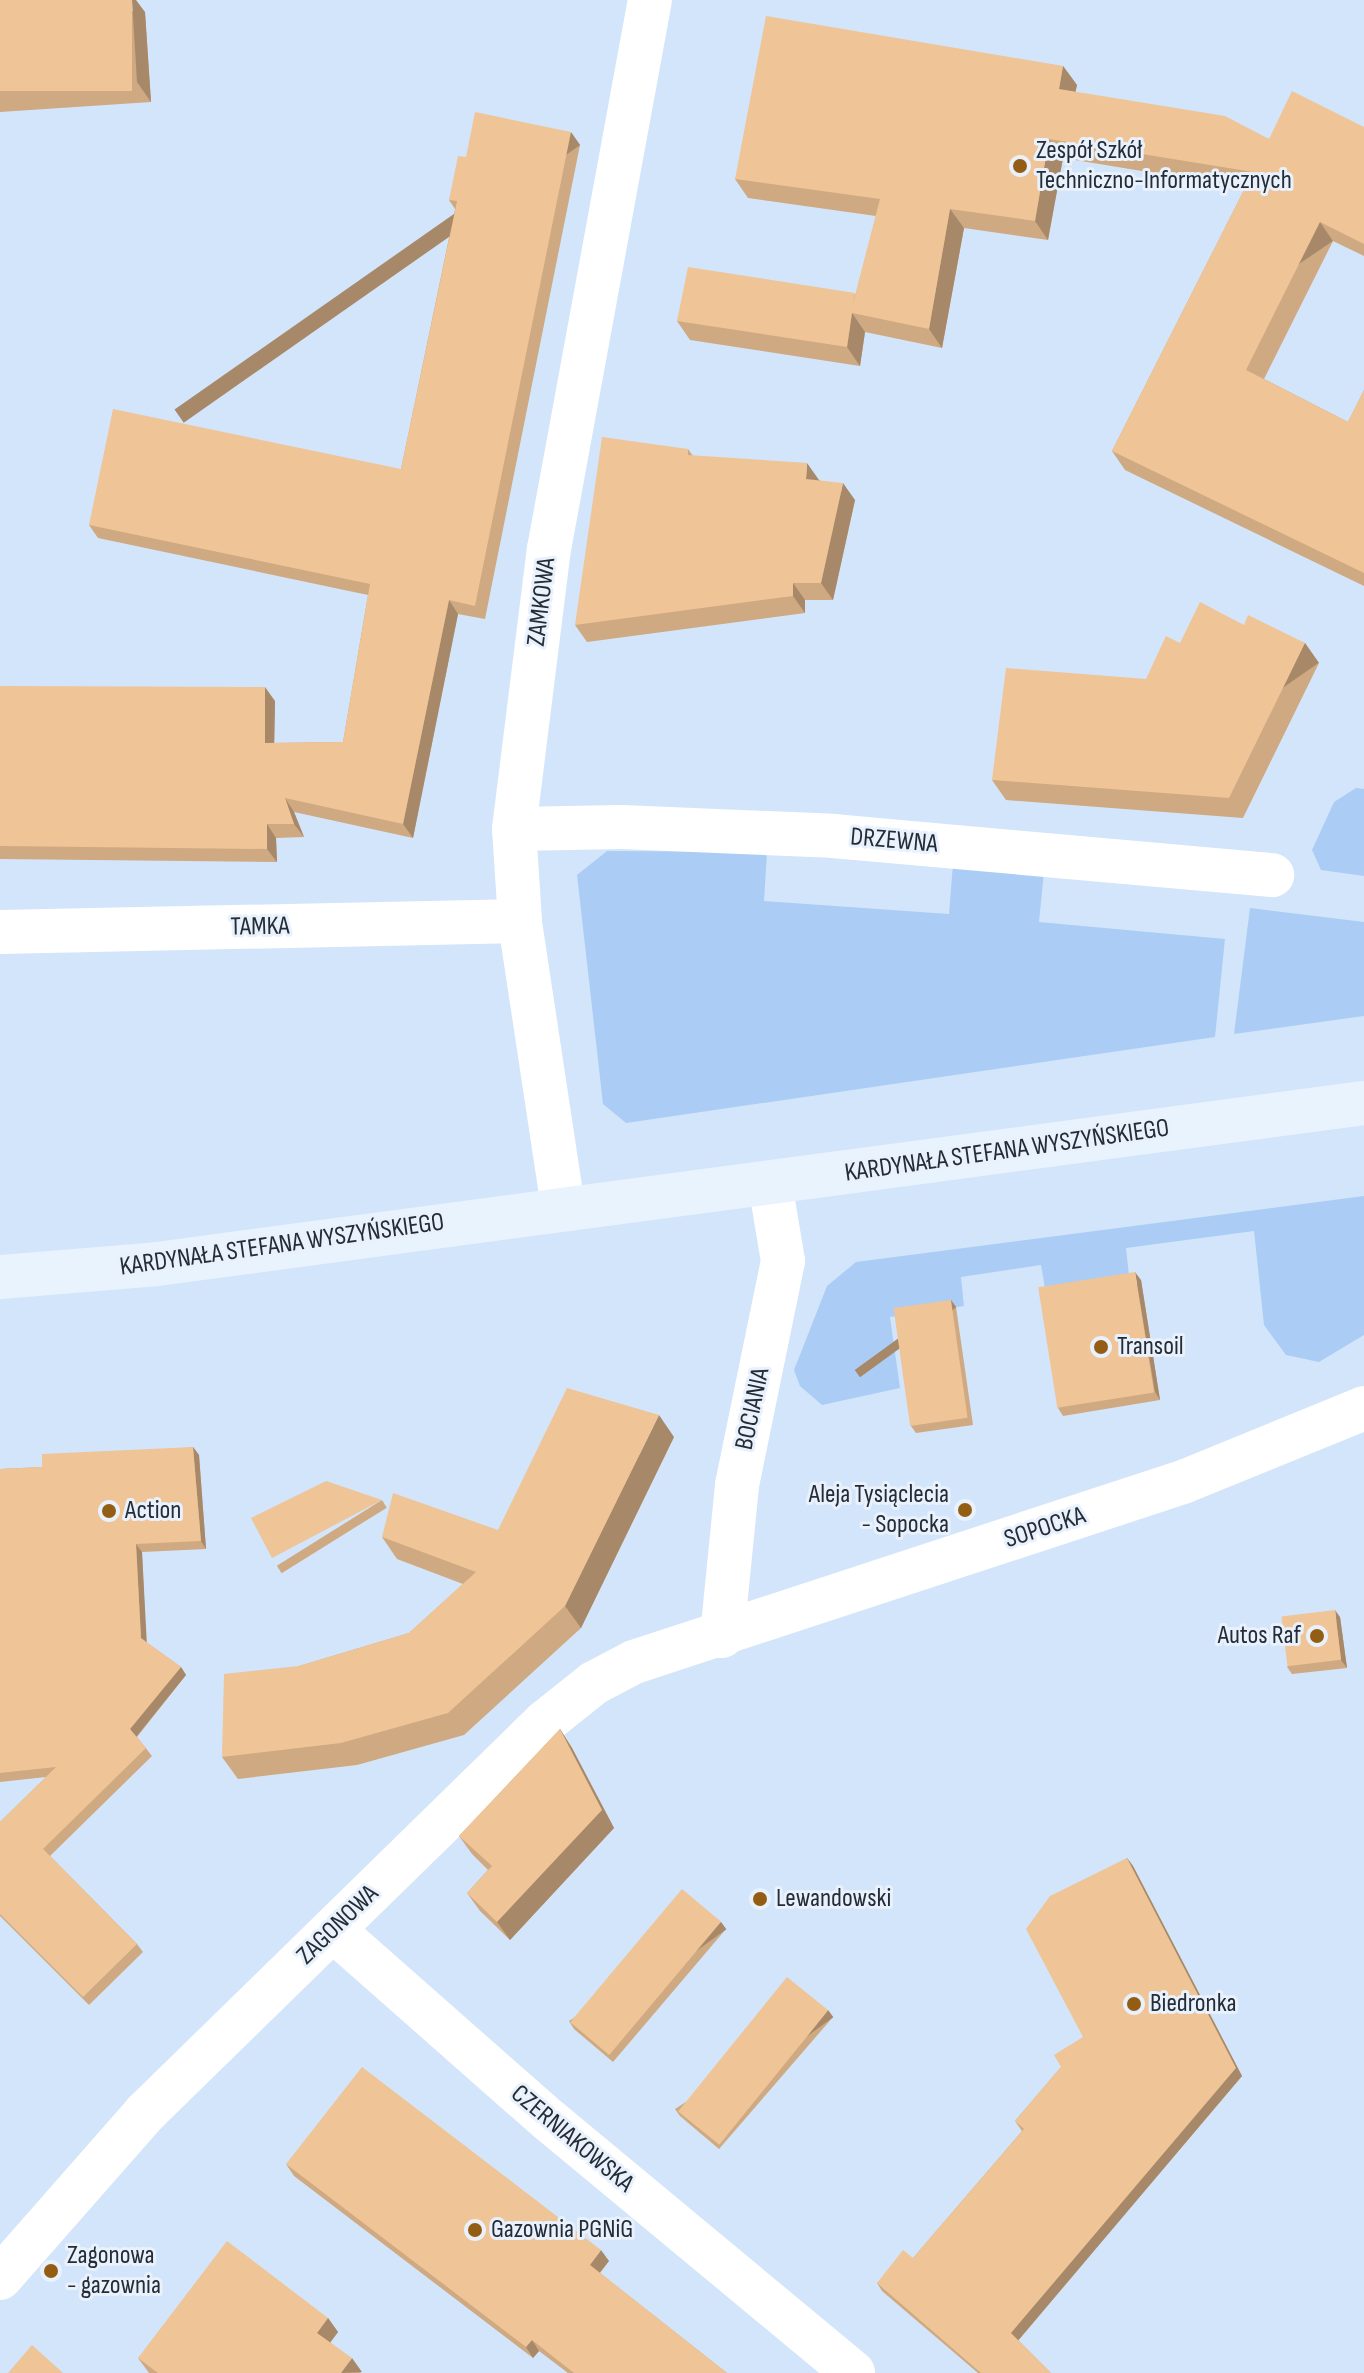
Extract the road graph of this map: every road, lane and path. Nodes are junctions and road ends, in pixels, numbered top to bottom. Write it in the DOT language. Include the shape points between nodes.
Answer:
graph roads {
  1 [pos="650,0"];
  2 [pos="514,829"];
  3 [pos="1272,875"];
  4 [pos="520,921"];
  5 [pos="0,932"];
  6 [pos="1364,1103"];
  7 [pos="770,1183"];
  8 [pos="563,1207"];
  9 [pos="0,1277"];
  10 [pos="1364,1408"];
  11 [pos="722,1636"];
  12 [pos="333,1930"];
  13 [pos="0,2278"];
  14 [pos="853,2373"];
  1 -- 2 [label="street, ZAMKOWA" via="549,549"];
  2 -- 3 [label="street, DRZEWNA" via="622,827 833,836"];
  2 -- 4 [label="street, ZAMKOWA"];
  4 -- 5 [label="street, TAMKA"];
  4 -- 8 [label="street, ZAMKOWA"];
  6 -- 7 [label="main road, KARDYNAŁA STEFANA WYSZYŃSKIEGO"];
  7 -- 8 [label="main road, KARDYNAŁA STEFANA WYSZYŃSKIEGO"];
  7 -- 11 [label="street, BOCIANIA" via="783,1261 737,1485"];
  8 -- 9 [label="main road, KARDYNAŁA STEFANA WYSZYŃSKIEGO" via="157,1264"];
  10 -- 11 [label="street, SOPOCKA" via="1183,1482"];
  11 -- 12 [label="street, ZAGONOWA" via="634,1662 594,1683 545,1722"];
  12 -- 13 [label="street, ZAGONOWA" via="146,2112"];
  12 -- 14 [label="street, CZERNIAKOWSKA" via="550,2121"];
}
